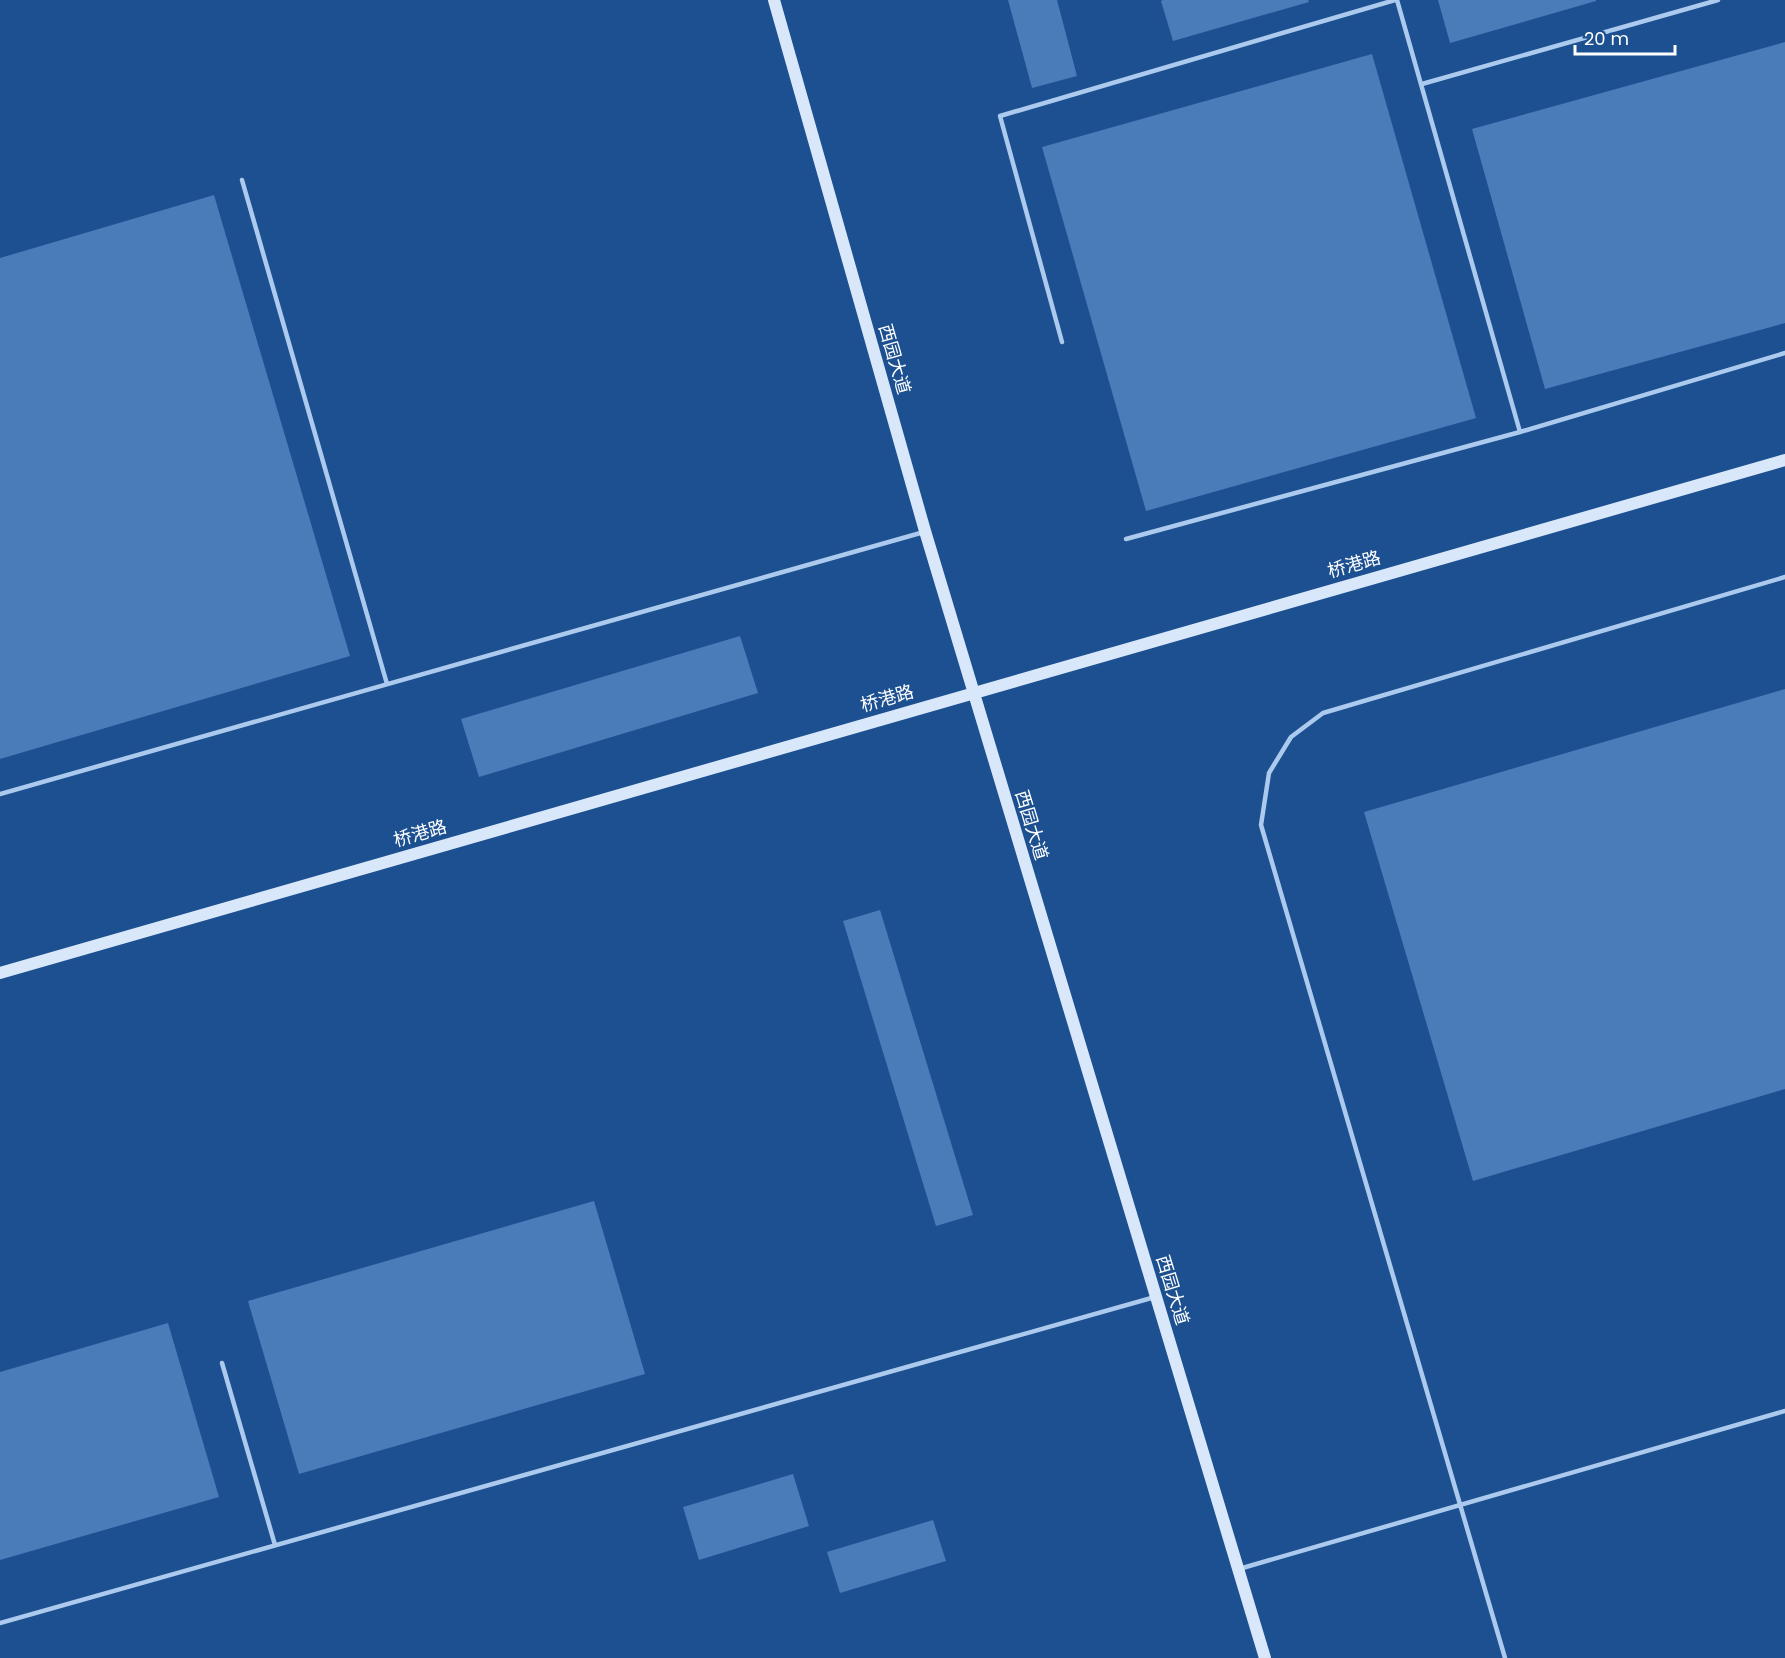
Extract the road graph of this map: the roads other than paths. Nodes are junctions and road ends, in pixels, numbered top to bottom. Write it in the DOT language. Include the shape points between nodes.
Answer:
graph roads {
  1 [pos="774,0"];
  2 [pos="1396,0"];
  3 [pos="1718,0"];
  4 [pos="1422,84"];
  5 [pos="242,180"];
  6 [pos="1062,342"];
  7 [pos="1785,353"];
  8 [pos="1520,432"];
  9 [pos="1785,460"];
  10 [pos="925,531"];
  11 [pos="1126,538"];
  12 [pos="1785,577"];
  13 [pos="387,684"];
  14 [pos="973,692"];
  15 [pos="0,794"];
  16 [pos="0,973"];
  17 [pos="1156,1297"];
  18 [pos="222,1363"];
  19 [pos="1785,1411"];
  20 [pos="1460,1505"];
  21 [pos="275,1545"];
  22 [pos="1239,1569"];
  23 [pos="0,1623"];
  24 [pos="1265,1658"];
  25 [pos="1505,1658"];
  1 -- 10 [label="street, 西园大道"];
  2 -- 4 [label="lane"];
  2 -- 6 [label="lane" via="1000,116"];
  3 -- 4 [label="lane"];
  4 -- 8 [label="lane"];
  5 -- 13 [label="lane"];
  7 -- 8 [label="lane"];
  8 -- 11 [label="lane"];
  9 -- 14 [label="street, 桥港路"];
  10 -- 13 [label="lane"];
  10 -- 14 [label="street, 西园大道"];
  12 -- 20 [label="lane" via="1323,713 1291,736 1269,773 1261,825"];
  13 -- 15 [label="lane"];
  14 -- 16 [label="street, 桥港路"];
  14 -- 17 [label="street, 西园大道"];
  17 -- 21 [label="lane"];
  17 -- 22 [label="street, 西园大道"];
  18 -- 21 [label="lane"];
  19 -- 20 [label="lane"];
  20 -- 22 [label="lane"];
  20 -- 25 [label="lane"];
  21 -- 23 [label="lane"];
  22 -- 24 [label="street, 西园大道"];
}
